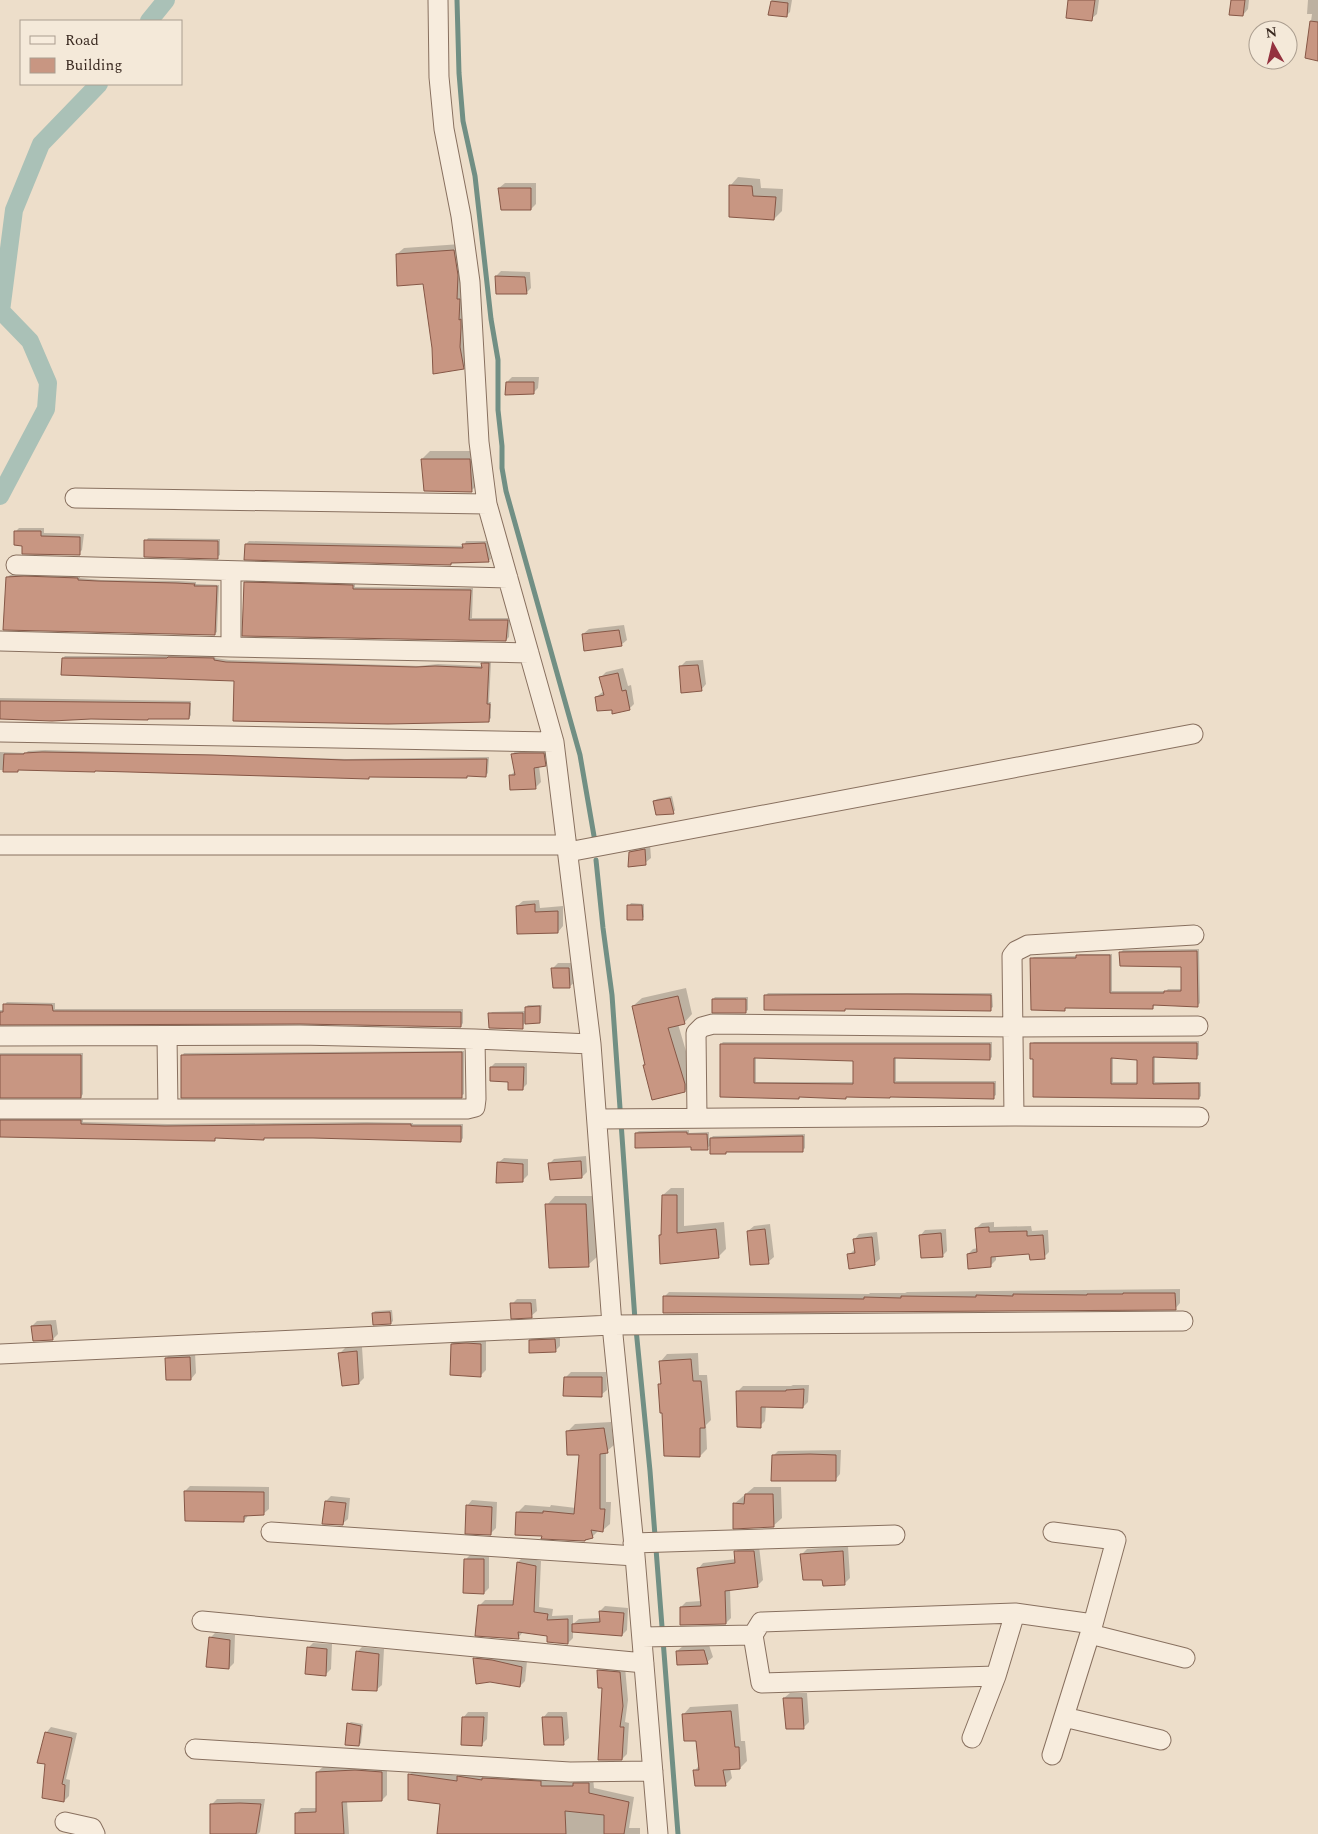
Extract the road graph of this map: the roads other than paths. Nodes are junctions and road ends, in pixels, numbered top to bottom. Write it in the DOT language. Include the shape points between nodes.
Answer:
graph roads {
  1 [pos="438,0"];
  2 [pos="75,498"];
  3 [pos="487,504"];
  4 [pos="16,565"];
  5 [pos="232,572"];
  6 [pos="508,578"];
  7 [pos="0,641"];
  8 [pos="231,647"];
  9 [pos="529,653"];
  10 [pos="0,732"];
  11 [pos="1193,734"];
  12 [pos="554,742"];
  13 [pos="0,845"];
  14 [pos="568,849"];
  15 [pos="1194,935"];
  16 [pos="1198,1026"];
  17 [pos="1013,1027"];
  18 [pos="0,1036"];
  19 [pos="167,1036"];
  20 [pos="475,1038"];
  21 [pos="591,1044"];
  22 [pos="0,1108"];
  23 [pos="168,1109"];
  24 [pos="1014,1116"];
  25 [pos="1199,1117"];
  26 [pos="697,1118"];
  27 [pos="603,1119"];
  28 [pos="1183,1321"];
  29 [pos="617,1325"];
  30 [pos="0,1354"];
  31 [pos="270,1532"];
  32 [pos="1053,1532"];
  33 [pos="894,1534"];
  34 [pos="637,1547"];
  35 [pos="1015,1613"];
  36 [pos="202,1621"];
  37 [pos="1092,1629"];
  38 [pos="753,1635"];
  39 [pos="647,1636"];
  40 [pos="1185,1658"];
  41 [pos="644,1662"];
  42 [pos="996,1676"];
  43 [pos="1064,1717"];
  44 [pos="972,1738"];
  45 [pos="1160,1740"];
  46 [pos="195,1749"];
  47 [pos="1052,1755"];
  48 [pos="653,1771"];
  49 [pos="65,1822"];
  50 [pos="95,1834"];
  51 [pos="658,1834"];
  1 -- 3 [label="street" via="439,77 444,129 462,216 470,282 479,442"];
  2 -- 3 [label="street"];
  3 -- 6 [label="street"];
  4 -- 5 [label="street"];
  5 -- 6 [label="street"];
  5 -- 8 [label="street"];
  6 -- 9 [label="street"];
  7 -- 8 [label="street"];
  8 -- 9 [label="street"];
  9 -- 12 [label="street"];
  10 -- 12 [label="street"];
  11 -- 14 [label="street"];
  12 -- 14 [label="street"];
  13 -- 14 [label="street"];
  14 -- 21 [label="street"];
  15 -- 17 [label="street" via="1028,945 1016,951 1012,956"];
  16 -- 17 [label="street"];
  17 -- 24 [label="street"];
  17 -- 26 [label="street" via="713,1024 702,1027 696,1033"];
  18 -- 19 [label="street"];
  19 -- 20 [label="street"];
  19 -- 23 [label="street"];
  20 -- 21 [label="street"];
  20 -- 23 [label="street" via="476,1099 475,1107 467,1109"];
  21 -- 27 [label="street"];
  22 -- 23 [label="street"];
  24 -- 25 [label="street"];
  24 -- 26 [label="street"];
  26 -- 27 [label="street"];
  27 -- 29 [label="street"];
  28 -- 29 [label="street"];
  29 -- 30 [label="street"];
  29 -- 34 [label="street"];
  31 -- 34 [label="street"];
  32 -- 37 [label="street" via="1116,1540"];
  33 -- 34 [label="street" via="667,1541"];
  34 -- 39 [label="street"];
  35 -- 37 [label="street"];
  35 -- 38 [label="street" via="761,1622"];
  35 -- 42 [label="street"];
  36 -- 41 [label="street"];
  37 -- 40 [label="street"];
  37 -- 43 [label="street"];
  38 -- 39 [label="street"];
  38 -- 42 [label="street" via="761,1682"];
  39 -- 41 [label="street"];
  41 -- 48 [label="street"];
  42 -- 44 [label="street"];
  43 -- 45 [label="street"];
  43 -- 47 [label="street"];
  46 -- 48 [label="street" via="570,1772"];
  48 -- 51 [label="street"];
  49 -- 50 [label="street" via="92,1828"];
}
